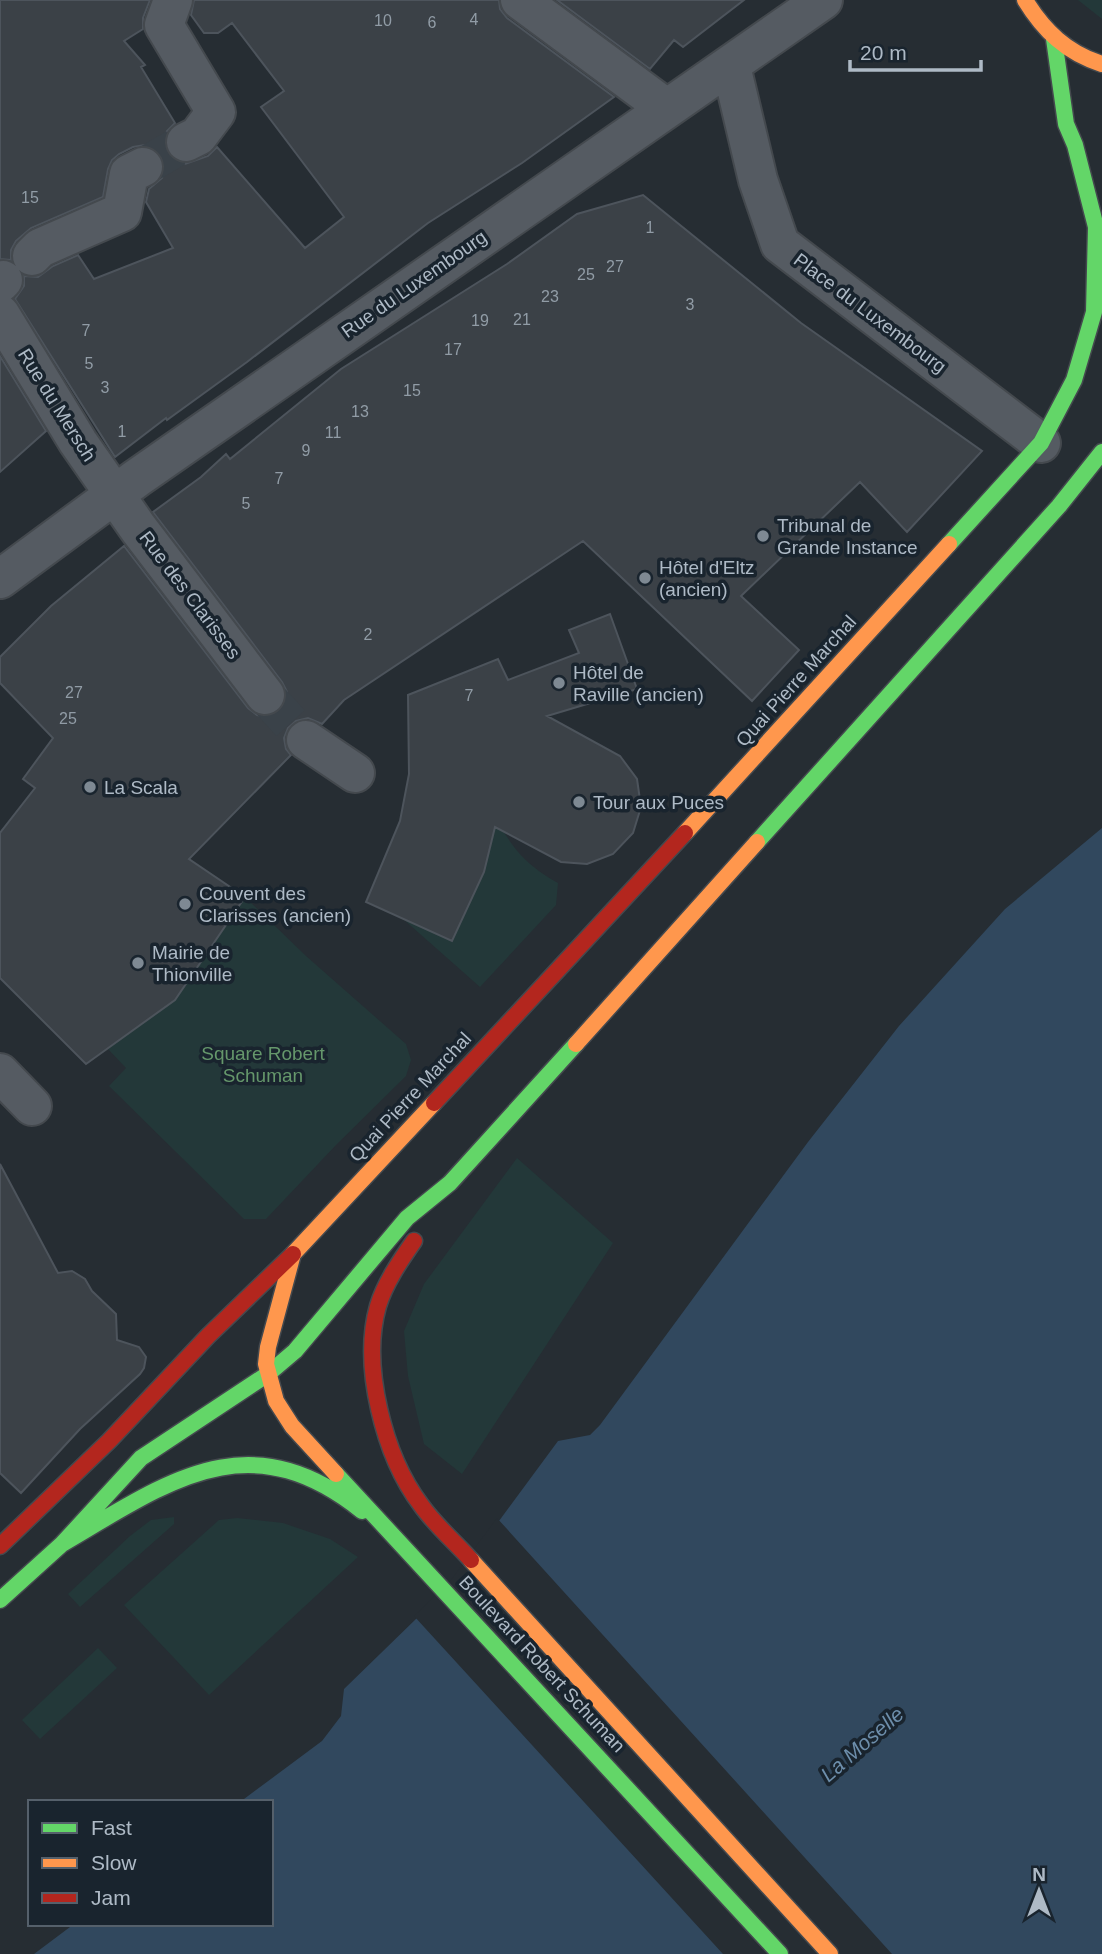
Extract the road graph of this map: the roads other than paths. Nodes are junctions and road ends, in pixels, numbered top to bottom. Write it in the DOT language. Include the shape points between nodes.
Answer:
graph roads {
  1 [pos="173,0"];
  2 [pos="520,0"];
  3 [pos="823,0"];
  4 [pos="1025,0"];
  5 [pos="1054,39"];
  6 [pos="1102,64"];
  7 [pos="731,66"];
  8 [pos="666,108"];
  9 [pos="186,142"];
  10 [pos="143,167"];
  11 [pos="32,256"];
  12 [pos="1,292"];
  13 [pos="1041,443"];
  14 [pos="1102,452"];
  15 [pos="123,489"];
  16 [pos="0,579"];
  17 [pos="265,695"];
  18 [pos="306,740"];
  19 [pos="355,773"];
  20 [pos="0,1073"];
  21 [pos="32,1106"];
  22 [pos="450,1183"];
  23 [pos="293,1254"];
  24 [pos="268,1374"];
  25 [pos="276,1401"];
  26 [pos="391,1531"];
  27 [pos="62,1544"];
  28 [pos="0,1546"];
  29 [pos="0,1600"];
  30 [pos="780,1954"];
  31 [pos="830,1954"];
  1 -- 9 [label="street" via="164,25 216,112 198,136"];
  2 -- 8 [label="street"];
  3 -- 7 [label="street"];
  4 -- 5 [label="main road"];
  5 -- 6 [label="main road"];
  5 -- 13 [label="main road, Quai Pierre Marchal" via="1066,124 1096,227 1094,312 1074,380"];
  7 -- 8 [label="street, Rue du Luxembourg"];
  7 -- 13 [label="street, Place du Luxembourg" via="758,180 780,244"];
  8 -- 15 [label="street, Rue du Luxembourg"];
  10 -- 11 [label="street" via="130,174 122,212 40,248"];
  12 -- 15 [label="street, Rue du Mersch" via="78,442"];
  13 -- 23 [label="main road, Quai Pierre Marchal"];
  14 -- 22 [label="main road" via="1050,516"];
  15 -- 16 [label="street, Rue du Luxembourg"];
  15 -- 17 [label="street, Rue des Clarisses"];
  18 -- 19 [label="street"];
  20 -- 21 [label="street"];
  22 -- 24 [label="main road" via="407,1218 295,1351"];
  22 -- 31 [label="main road, Boulevard Robert Schuman" via="387,1283 377,1310 373,1354 378,1406 395,1458 421,1505"];
  23 -- 24 [label="main road, Quai Pierre Marchal" via="268,1347"];
  23 -- 28 [label="main road, Quai Pierre Marchal"];
  24 -- 25 [label="main road, Quai Pierre Marchal"];
  24 -- 27 [label="main road" via="141,1458"];
  25 -- 26 [label="main road, Boulevard Robert Schuman" via="292,1426"];
  26 -- 27 [label="main road" via="331,1488 304,1477 277,1469 228,1465 177,1480"];
  26 -- 30 [label="main road, Boulevard Robert Schuman"];
  27 -- 29 [label="main road"];
}
